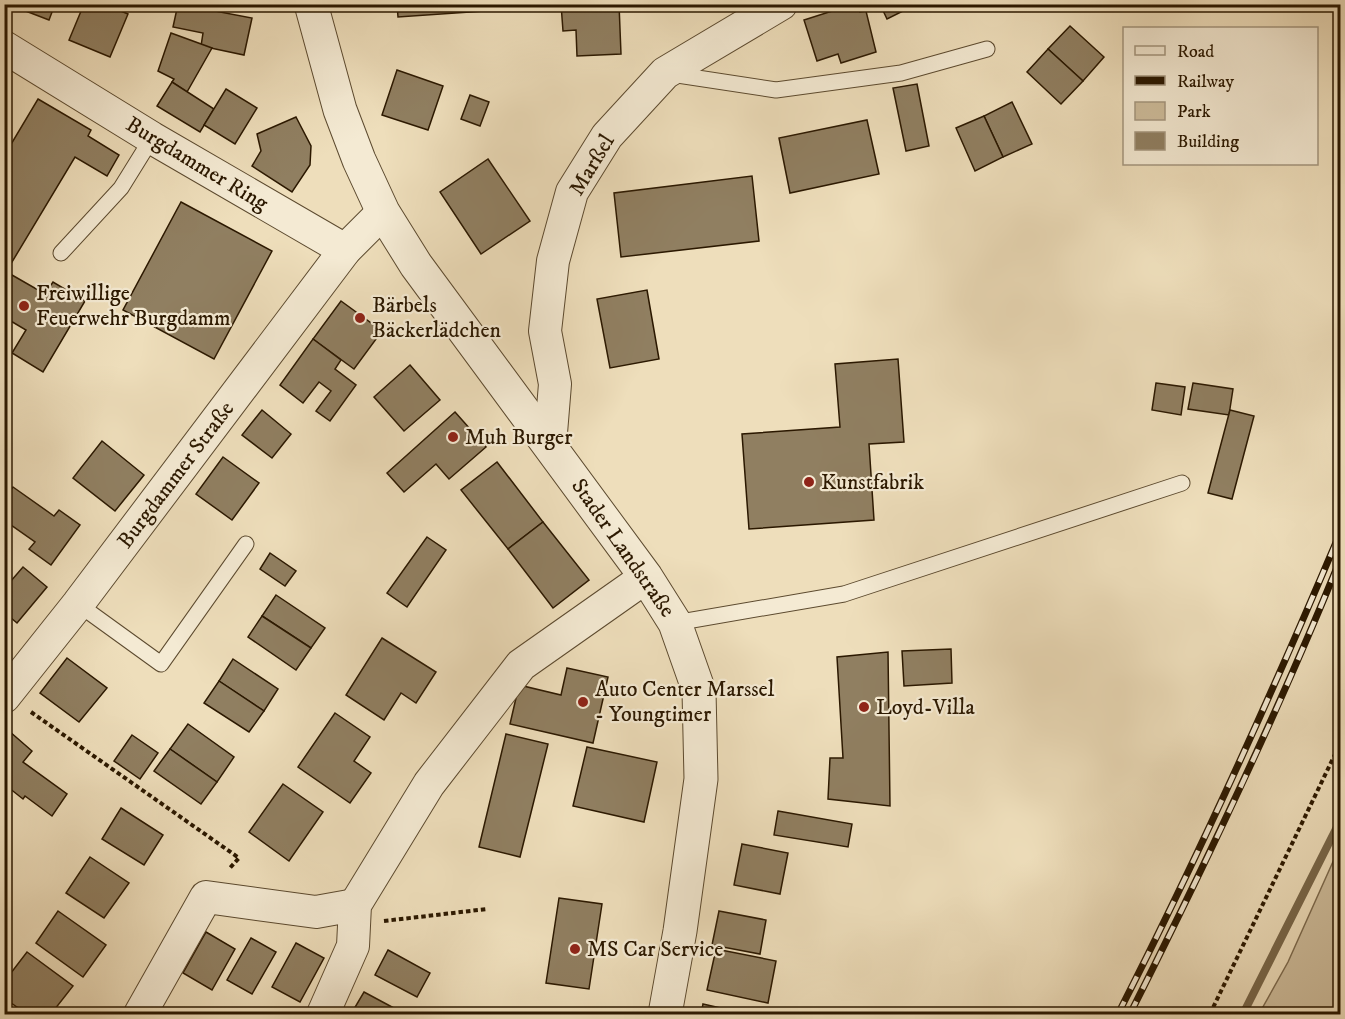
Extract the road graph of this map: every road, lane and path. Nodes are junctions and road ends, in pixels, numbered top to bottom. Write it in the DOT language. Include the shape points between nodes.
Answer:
graph roads {
  1 [pos="311,4"];
  2 [pos="781,4"];
  3 [pos="4,47"];
  4 [pos="987,49"];
  5 [pos="665,73"];
  6 [pos="152,138"];
  7 [pos="383,212"];
  8 [pos="345,250"];
  9 [pos="61,253"];
  10 [pos="550,444"];
  11 [pos="1182,483"];
  12 [pos="246,544"];
  13 [pos="646,577"];
  14 [pos="78,604"];
  15 [pos="675,623"];
  16 [pos="6,696"];
  17 [pos="1341,744"];
  18 [pos="206,897"];
  19 [pos="356,905"];
  20 [pos="487,909"];
  21 [pos="140,1014"];
  22 [pos="322,1014"];
  23 [pos="665,1014"];
  24 [pos="1210,1014"];
  1 -- 7 [label="street, Stader Landstraße" via="340,110"];
  2 -- 5 [label="street, Marßel"];
  3 -- 6 [label="street, Burgdammer Ring"];
  4 -- 5 [label="lane" via="902,73 776,90"];
  5 -- 10 [label="street, Marßel" via="607,136 572,192 553,261 545,331 555,384"];
  6 -- 8 [label="street, Burgdammer Ring"];
  6 -- 9 [label="lane" via="122,188"];
  7 -- 8 [label="street"];
  7 -- 10 [label="street, Stader Landstraße" via="416,265"];
  8 -- 14 [label="street, Burgdammer Straße"];
  10 -- 13 [label="street, Stader Landstraße"];
  11 -- 15 [label="lane" via="844,594"];
  12 -- 14 [label="lane" via="161,664"];
  13 -- 15 [label="street, Stader Landstraße"];
  13 -- 19 [label="street" via="521,665 429,784"];
  14 -- 16 [label="street, Burgdammer Straße"];
  15 -- 23 [label="street, Stader Landstraße" via="699,691 701,779"];
  16 -- 18 [label="path" via="239,858"];
  17 -- 24 [label="path"];
  18 -- 19 [label="street" via="316,912"];
  18 -- 21 [label="street"];
  19 -- 20 [label="path" via="386,922"];
  19 -- 22 [label="street" via="353,946"];
}
